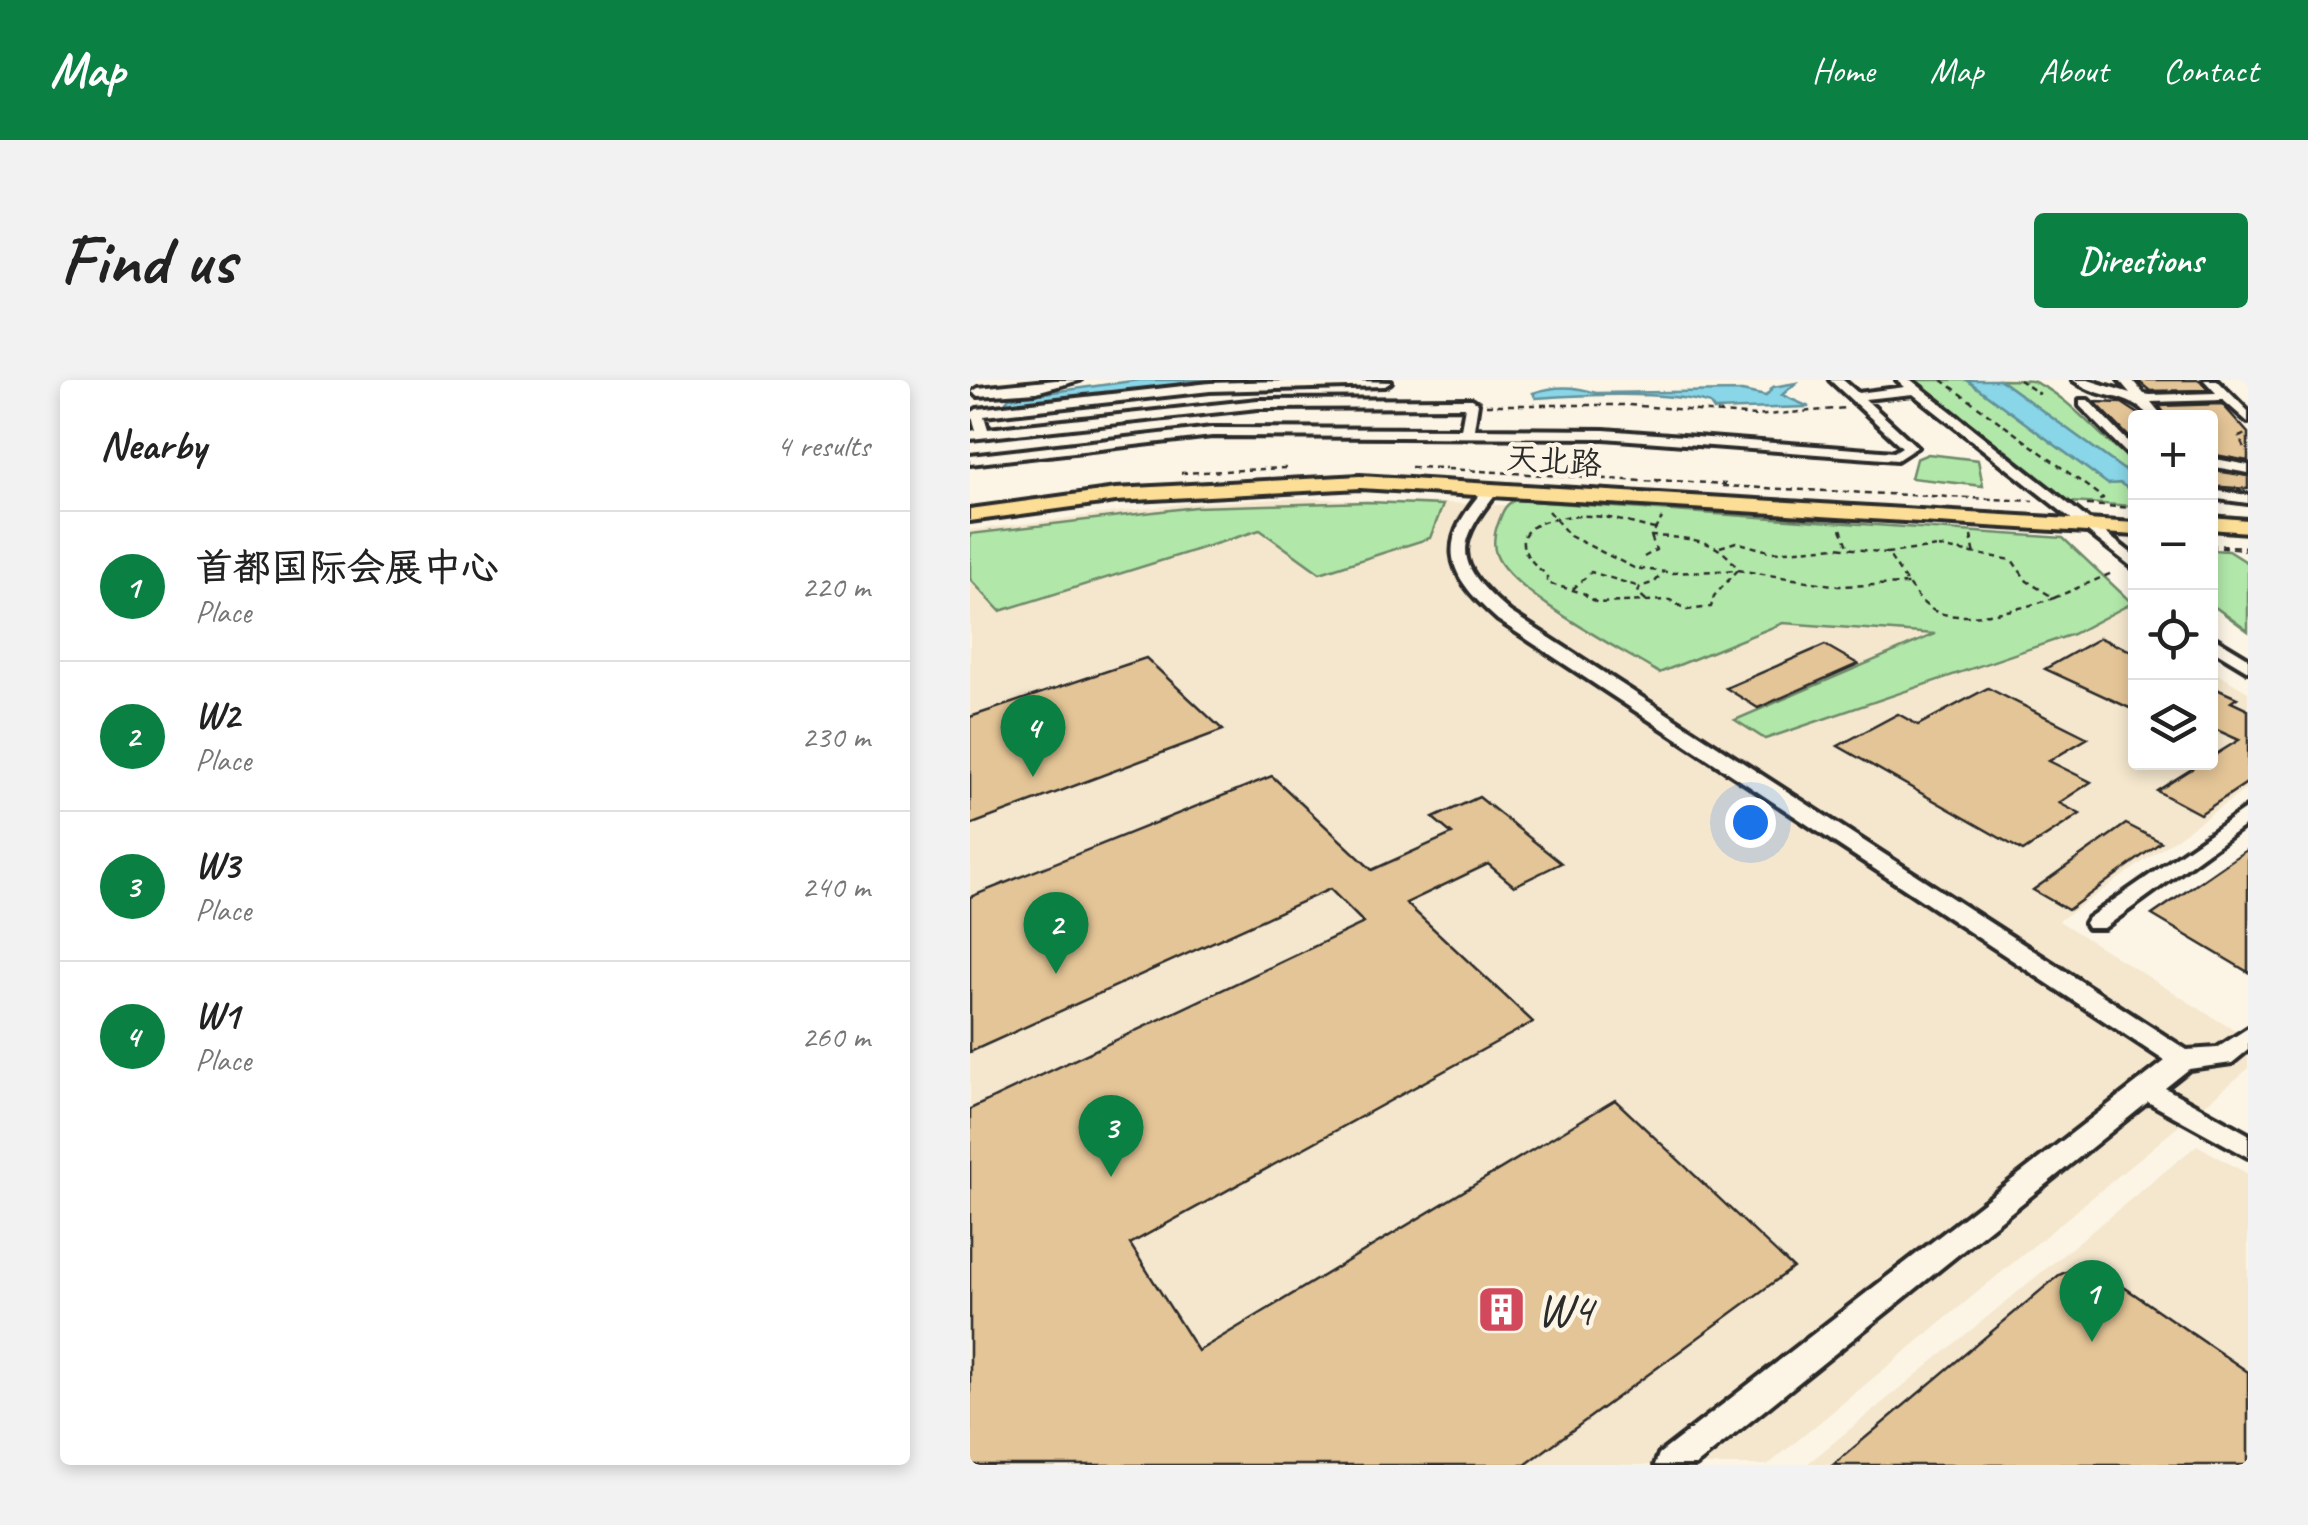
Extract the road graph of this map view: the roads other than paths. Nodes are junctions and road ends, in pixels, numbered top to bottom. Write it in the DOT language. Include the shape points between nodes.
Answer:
graph roads {
  1 [pos="992,380"];
  2 [pos="1074,380"];
  3 [pos="1866,380"];
  4 [pos="2079,380"];
  5 [pos="2125,380"];
  6 [pos="2210,380"];
  7 [pos="1386,381"];
  8 [pos="1837,382"];
  9 [pos="1909,385"];
  10 [pos="976,386"];
  11 [pos="2226,396"];
  12 [pos="2140,397"];
  13 [pos="1860,402"];
  14 [pos="1386,403"];
  15 [pos="1418,403"];
  16 [pos="2084,403"];
  17 [pos="972,408"];
  18 [pos="2151,410"];
  19 [pos="2248,418"];
  20 [pos="1467,431"];
  21 [pos="1410,432"];
  22 [pos="977,434"];
  23 [pos="2128,450"];
  24 [pos="970,460"];
  25 [pos="2218,463"];
  26 [pos="2248,469"];
  27 [pos="1494,487"];
  28 [pos="2218,495"];
  29 [pos="2248,499"];
  30 [pos="970,505"];
  31 [pos="2072,511"];
  32 [pos="970,515"];
  33 [pos="2128,517"];
  34 [pos="2128,527"];
  35 [pos="2225,527"];
  36 [pos="2248,538"];
  37 [pos="2128,558"];
  38 [pos="2128,571"];
  39 [pos="2218,631"];
  40 [pos="2218,645"];
  41 [pos="2248,652"];
  42 [pos="2248,666"];
  43 [pos="2248,813"];
  44 [pos="2096,922"];
  45 [pos="2248,1037"];
  46 [pos="2184,1060"];
  47 [pos="2146,1089"];
  48 [pos="2248,1147"];
  49 [pos="1672,1465"];
  1 -- 10 [label="street"];
  2 -- 10 [label="street" via="1036,388"];
  3 -- 8 [label="street"];
  4 -- 12 [label="street" via="2098,392"];
  5 -- 12 [label="street"];
  6 -- 11 [label="street"];
  7 -- 14 [label="street"];
  7 -- 17 [label="street" via="1210,387"];
  8 -- 13 [label="street"];
  9 -- 13 [label="street"];
  9 -- 31 [label="street"];
  10 -- 17 [label="street"];
  11 -- 12 [label="street"];
  11 -- 19 [label="street"];
  12 -- 18 [label="street"];
  13 -- 20 [label="street" via="1910,447 1897,456"];
  14 -- 15 [label="street"];
  14 -- 22 [label="street" via="1258,404"];
  15 -- 20 [label="street" via="1472,403"];
  15 -- 21 [label="street"];
  16 -- 23 [label="street"];
  17 -- 22 [label="street"];
  20 -- 21 [label="street"];
  21 -- 24 [label="street" via="1212,432"];
  25 -- 26 [label="street"];
  27 -- 31 [label="main road, 天北路"];
  27 -- 32 [label="main road, 天北路" via="1226,486"];
  27 -- 46 [label="street" via="1456,548 1458,568 1475,593"];
  28 -- 29 [label="street"];
  30 -- 31 [label="main road, 天北路" via="1110,486 1358,473"];
  31 -- 33 [label="main road, 天北路"];
  31 -- 34 [label="main road, 天北路"];
  31 -- 37 [label="street"];
  31 -- 38 [label="street"];
  35 -- 36 [label="main road"];
  39 -- 41 [label="street"];
  40 -- 42 [label="street"];
  43 -- 44 [label="street"];
  45 -- 46 [label="street" via="2223,1057"];
  46 -- 47 [label="street"];
  47 -- 48 [label="street"];
  47 -- 49 [label="street"];
}
